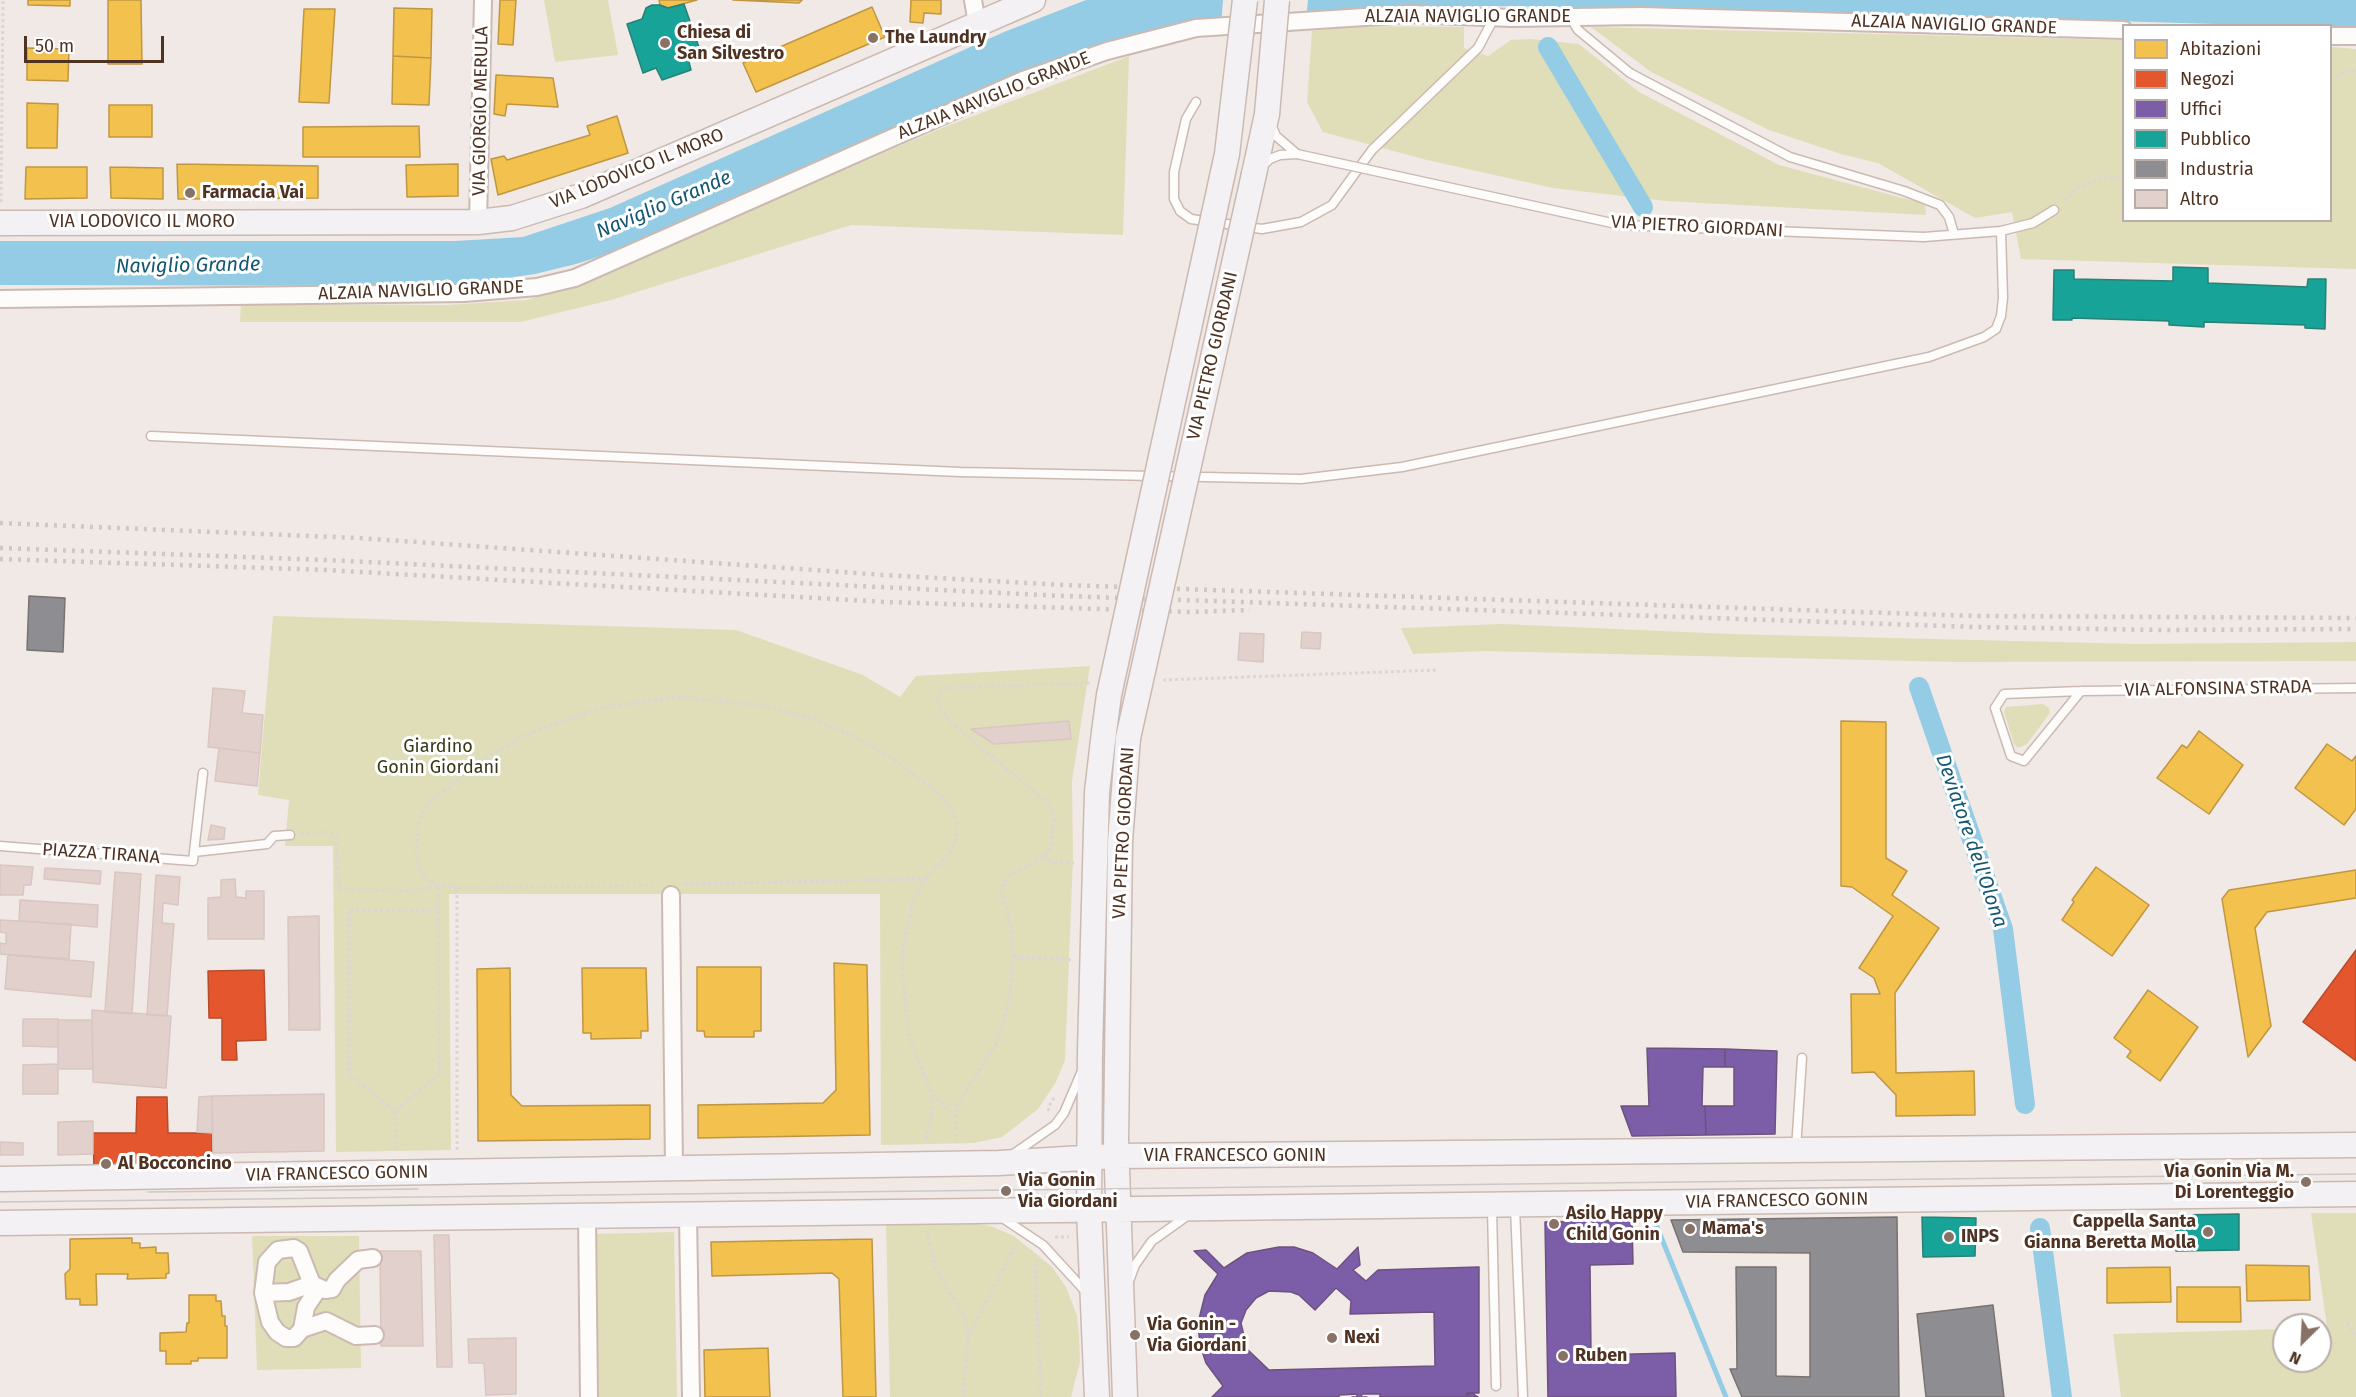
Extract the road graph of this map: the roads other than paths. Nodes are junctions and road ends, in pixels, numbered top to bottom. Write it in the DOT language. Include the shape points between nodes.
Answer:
graph roads {
  1 [pos="483,0"];
  2 [pos="973,0"];
  3 [pos="1033,0"];
  4 [pos="1245,0"];
  5 [pos="1277,0"];
  6 [pos="1569,16"];
  7 [pos="1494,17"];
  8 [pos="977,24"];
  9 [pos="2122,30"];
  10 [pos="2332,36"];
  11 [pos="2356,36"];
  12 [pos="1196,102"];
  13 [pos="1267,114"];
  14 [pos="1297,154"];
  15 [pos="1254,174"];
  16 [pos="2054,210"];
  17 [pos="0,214"];
  18 [pos="478,222"];
  19 [pos="2001,231"];
  20 [pos="1953,234"];
  21 [pos="0,299"];
  22 [pos="151,436"];
  23 [pos="2356,688"];
  24 [pos="2081,691"];
  25 [pos="203,773"];
  26 [pos="290,835"];
  27 [pos="0,846"];
  28 [pos="194,852"];
  29 [pos="671,888"];
  30 [pos="1090,1051"];
  31 [pos="1802,1058"];
  32 [pos="2356,1145"];
  33 [pos="1796,1152"];
  34 [pos="1116,1156"];
  35 [pos="1089,1157"];
  36 [pos="999,1163"];
  37 [pos="674,1169"];
  38 [pos="0,1179"];
  39 [pos="2356,1194"];
  40 [pos="1504,1204"];
  41 [pos="1118,1209"];
  42 [pos="1198,1209"];
  43 [pos="990,1211"];
  44 [pos="1089,1211"];
  45 [pos="688,1215"];
  46 [pos="587,1216"];
  47 [pos="0,1223"];
  48 [pos="373,1258"];
  49 [pos="315,1287"];
  50 [pos="263,1293"];
  51 [pos="1092,1299"];
  52 [pos="1122,1301"];
  53 [pos="302,1329"];
  54 [pos="375,1335"];
  55 [pos="1496,1386"];
  56 [pos="1093,1391"];
  57 [pos="589,1397"];
  58 [pos="691,1397"];
  59 [pos="1125,1397"];
  60 [pos="1522,1397"];
  1 -- 18 [label="street, VIA GIORGIO MERULA"];
  2 -- 8 [label="street"];
  3 -- 8 [label="street, VIA LODOVICO IL MORO"];
  4 -- 30 [label="street, VIA PIETRO GIORDANI, bridge" via="1227,154 1104,732 1097,792"];
  5 -- 13 [label="street, VIA PIETRO GIORDANI, bridge"];
  6 -- 7 [label="street, ALZAIA NAVIGLIO GRANDE"];
  6 -- 9 [label="street, ALZAIA NAVIGLIO GRANDE"];
  6 -- 20 [label="lane" via="1578,30 1630,74 1790,157 1940,205 1950,217"];
  7 -- 12 [label="lane" via="1478,48 1372,150 1332,205 1301,222 1262,229 1191,219 1180,211 1174,200 1174,172 1186,119"];
  7 -- 21 [label="street, ALZAIA NAVIGLIO GRANDE" via="1410,14 1196,28 1107,51 1023,80 575,278 537,287 464,293"];
  8 -- 18 [label="street, VIA LODOVICO IL MORO" via="581,196 512,218"];
  10 -- 11 [label="street"];
  13 -- 14 [label="lane" via="1276,136"];
  13 -- 15 [label="street, VIA PIETRO GIORDANI"];
  14 -- 15 [label="lane, VIA PIETRO GIORDANI" via="1270,159"];
  14 -- 20 [label="lane, VIA PIETRO GIORDANI, bridge" via="1621,225 1924,237"];
  15 -- 34 [label="street, VIA PIETRO GIORDANI, bridge" via="1128,738 1120,842"];
  16 -- 19 [label="lane, VIA PIETRO GIORDANI" via="2033,223"];
  17 -- 18 [label="street, VIA LODOVICO IL MORO"];
  19 -- 20 [label="lane, VIA PIETRO GIORDANI"];
  19 -- 22 [label="lane" via="2003,298 1996,329 1929,357 1402,467 1312,478 960,472"];
  23 -- 24 [label="lane, VIA ALFONSINA STRADA"];
  24 -- 24 [label="lane, VIA ALFONSINA STRADA" via="2004,694 1995,708 2011,756 2024,760"];
  25 -- 28 [label="lane"];
  26 -- 28 [label="lane" via="274,836 267,844"];
  27 -- 28 [label="lane, PIAZZA TIRANA" via="194,861"];
  29 -- 37 [label="street"];
  30 -- 35 [label="street, VIA PIETRO GIORDANI"];
  30 -- 36 [label="lane, VIA PIETRO GIORDANI" via="1064,1113 1055,1125"];
  31 -- 33 [label="lane"];
  32 -- 33 [label="street, VIA FRANCESCO GONIN"];
  33 -- 34 [label="street, VIA FRANCESCO GONIN"];
  34 -- 35 [label="street, VIA FRANCESCO GONIN"];
  34 -- 41 [label="street, VIA PIETRO GIORDANI"];
  35 -- 36 [label="street, VIA FRANCESCO GONIN"];
  35 -- 44 [label="street, VIA PIETRO GIORDANI"];
  36 -- 37 [label="street, VIA FRANCESCO GONIN"];
  37 -- 38 [label="street, VIA FRANCESCO GONIN"];
  39 -- 40 [label="street, VIA FRANCESCO GONIN"];
  40 -- 42 [label="street, VIA FRANCESCO GONIN"];
  40 -- 55 [label="lane"];
  40 -- 60 [label="lane"];
  41 -- 42 [label="street, VIA FRANCESCO GONIN"];
  41 -- 44 [label="street, VIA FRANCESCO GONIN"];
  41 -- 52 [label="street, VIA PIETRO GIORDANI"];
  42 -- 52 [label="lane" via="1152,1241 1135,1265"];
  43 -- 44 [label="street, VIA FRANCESCO GONIN"];
  43 -- 45 [label="street, VIA FRANCESCO GONIN"];
  43 -- 51 [label="lane" via="1043,1245"];
  44 -- 51 [label="street, VIA PIETRO GIORDANI"];
  45 -- 46 [label="street, VIA FRANCESCO GONIN"];
  45 -- 58 [label="street"];
  46 -- 47 [label="street, VIA FRANCESCO GONIN"];
  46 -- 57 [label="street"];
  48 -- 49 [label="street" via="358,1260 332,1289"];
  49 -- 50 [label="street"];
  49 -- 50 [label="street" via="299,1251 285,1248 267,1262"];
  49 -- 53 [label="street"];
  50 -- 53 [label="street" via="265,1309 277,1332 294,1338"];
  51 -- 56 [label="street, VIA PIETRO GIORDANI"];
  52 -- 59 [label="street, VIA PIETRO GIORDANI"];
  53 -- 54 [label="street" via="326,1321 356,1336"];
}
